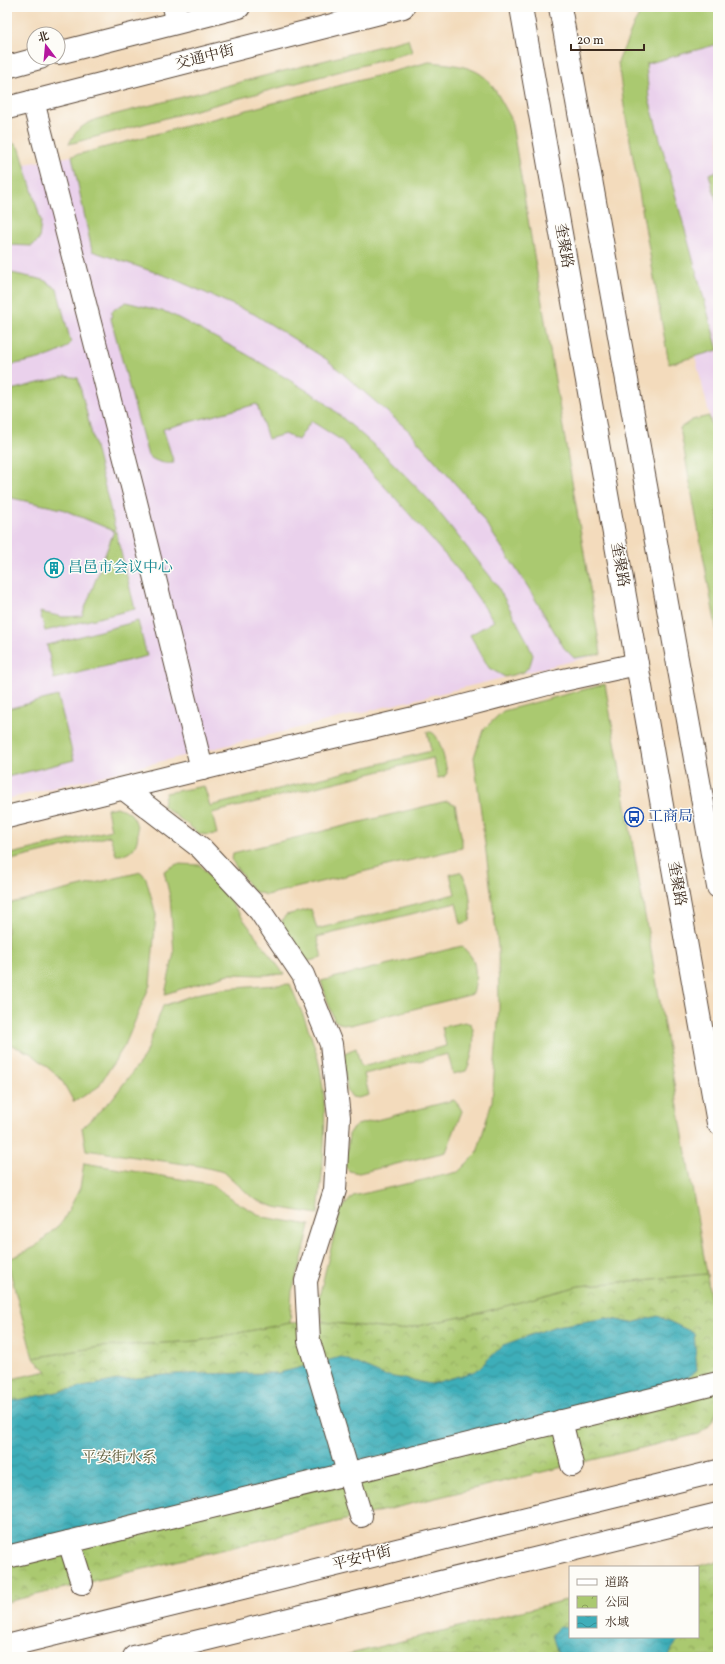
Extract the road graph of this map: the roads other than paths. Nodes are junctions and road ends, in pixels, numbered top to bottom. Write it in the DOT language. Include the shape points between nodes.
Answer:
graph roads {
  1 [pos="239,7"];
  2 [pos="403,7"];
  3 [pos="521,7"];
  4 [pos="560,7"];
  5 [pos="176,15"];
  6 [pos="66,51"];
  7 [pos="26,62"];
  8 [pos="7,67"];
  9 [pos="33,101"];
  10 [pos="7,108"];
  11 [pos="637,664"];
  12 [pos="202,769"];
  13 [pos="124,789"];
  14 [pos="7,817"];
  15 [pos="718,886"];
  16 [pos="718,1123"];
  17 [pos="718,1383"];
  18 [pos="561,1421"];
  19 [pos="572,1465"];
  20 [pos="718,1471"];
  21 [pos="348,1474"];
  22 [pos="718,1514"];
  23 [pos="361,1516"];
  24 [pos="70,1542"];
  25 [pos="7,1557"];
  26 [pos="82,1583"];
  27 [pos="7,1646"];
  28 [pos="134,1657"];
  1 -- 5 [label="main road"];
  2 -- 9 [label="main road, 交通中街"];
  3 -- 11 [label="main road, 奎聚路"];
  4 -- 15 [label="main road"];
  5 -- 6 [label="main road"];
  7 -- 8 [label="main road"];
  9 -- 10 [label="main road, 交通中街"];
  9 -- 12 [label="main road"];
  11 -- 12 [label="main road"];
  11 -- 16 [label="main road, 奎聚路"];
  12 -- 13 [label="main road"];
  13 -- 14 [label="main road"];
  13 -- 21 [label="main road" via="201,848 260,911 303,976 331,1044 339,1117 335,1190 306,1281 309,1341"];
  17 -- 18 [label="main road"];
  18 -- 19 [label="main road"];
  18 -- 21 [label="main road"];
  20 -- 27 [label="main road, 平安中街"];
  21 -- 23 [label="main road"];
  21 -- 24 [label="main road"];
  22 -- 28 [label="main road"];
  24 -- 25 [label="main road"];
  24 -- 26 [label="main road"];
}
